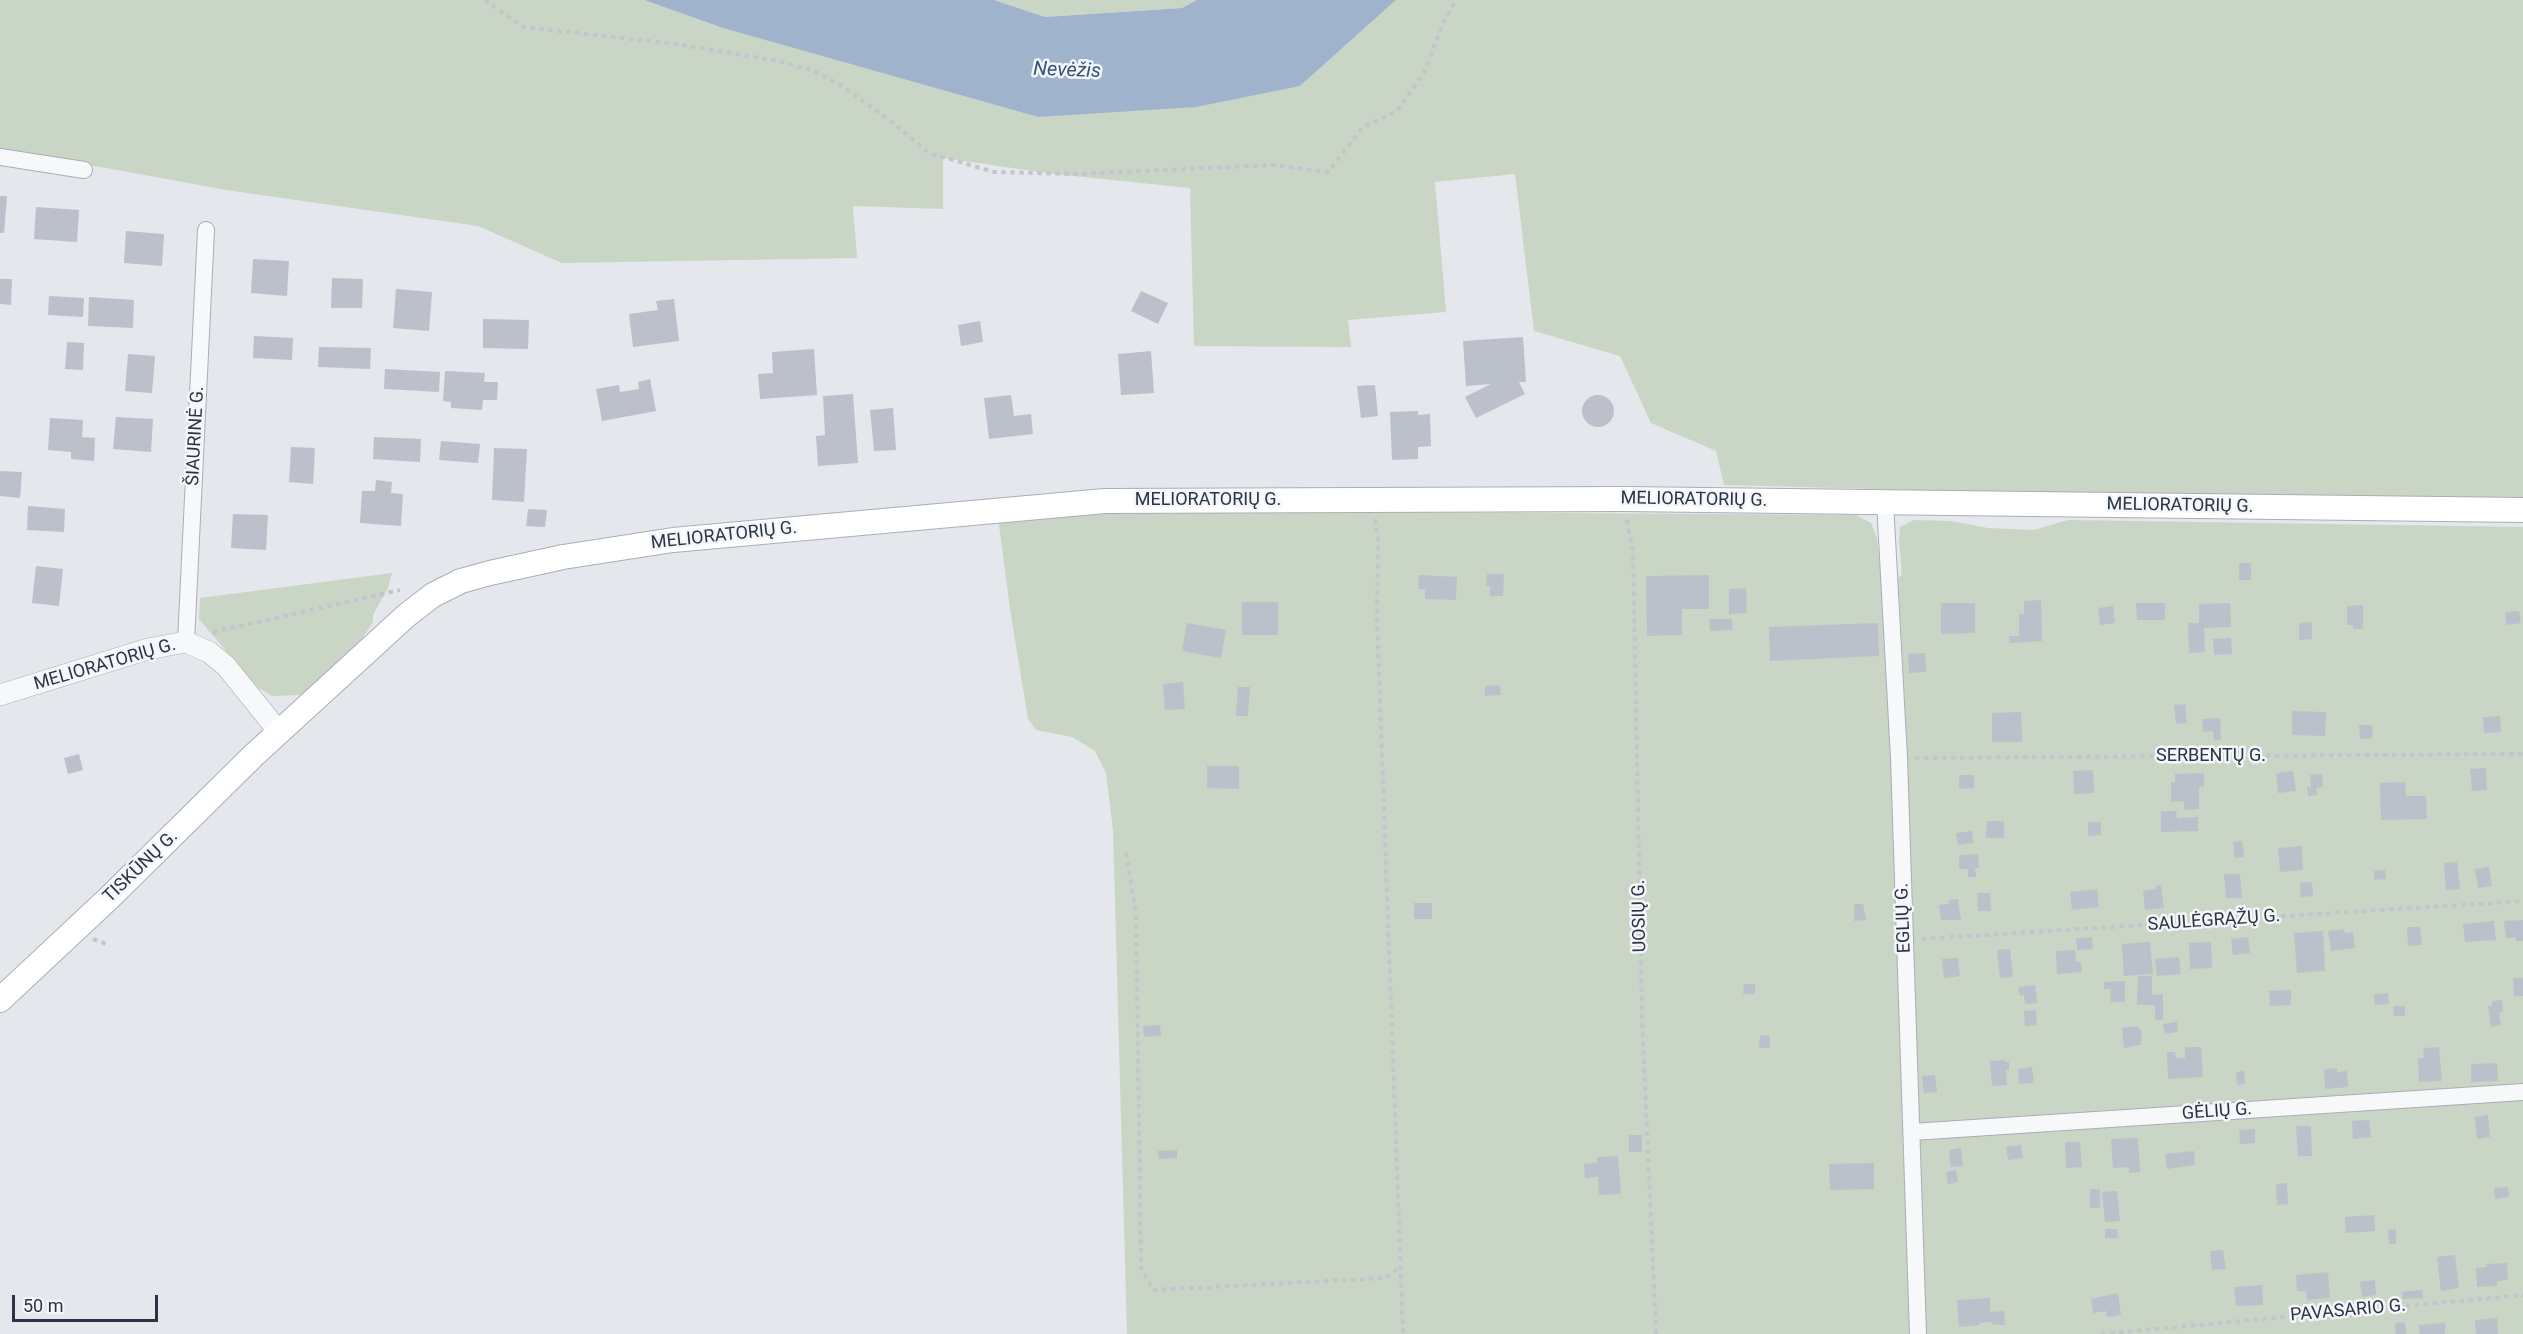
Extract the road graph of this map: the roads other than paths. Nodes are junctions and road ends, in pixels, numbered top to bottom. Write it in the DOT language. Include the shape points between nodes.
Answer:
graph roads {
  1 [pos="0,157"];
  2 [pos="84,170"];
  3 [pos="206,230"];
  4 [pos="1885,502"];
  5 [pos="2523,510"];
  6 [pos="186,642"];
  7 [pos="0,695"];
  8 [pos="279,732"];
  9 [pos="0,1000"];
  10 [pos="2523,1092"];
  11 [pos="1912,1132"];
  12 [pos="1918,1334"];
  1 -- 2 [label="street"];
  3 -- 6 [label="street, ŠIAURINĖ G."];
  4 -- 5 [label="main road, MELIORATORIŲ G."];
  4 -- 8 [label="main road, MELIORATORIŲ G." via="1105,501 685,539 563,557 461,581 407,615"];
  4 -- 11 [label="street, EGLIŲ G." via="1899,758"];
  6 -- 7 [label="street, MELIORATORIŲ G." via="148,649"];
  6 -- 8 [label="street, MELIORATORIŲ G." via="209,652 226,666"];
  8 -- 9 [label="main road, TISKŪNŲ G."];
  10 -- 11 [label="street, GĖLIŲ G."];
  11 -- 12 [label="street, EGLIŲ G."];
}
